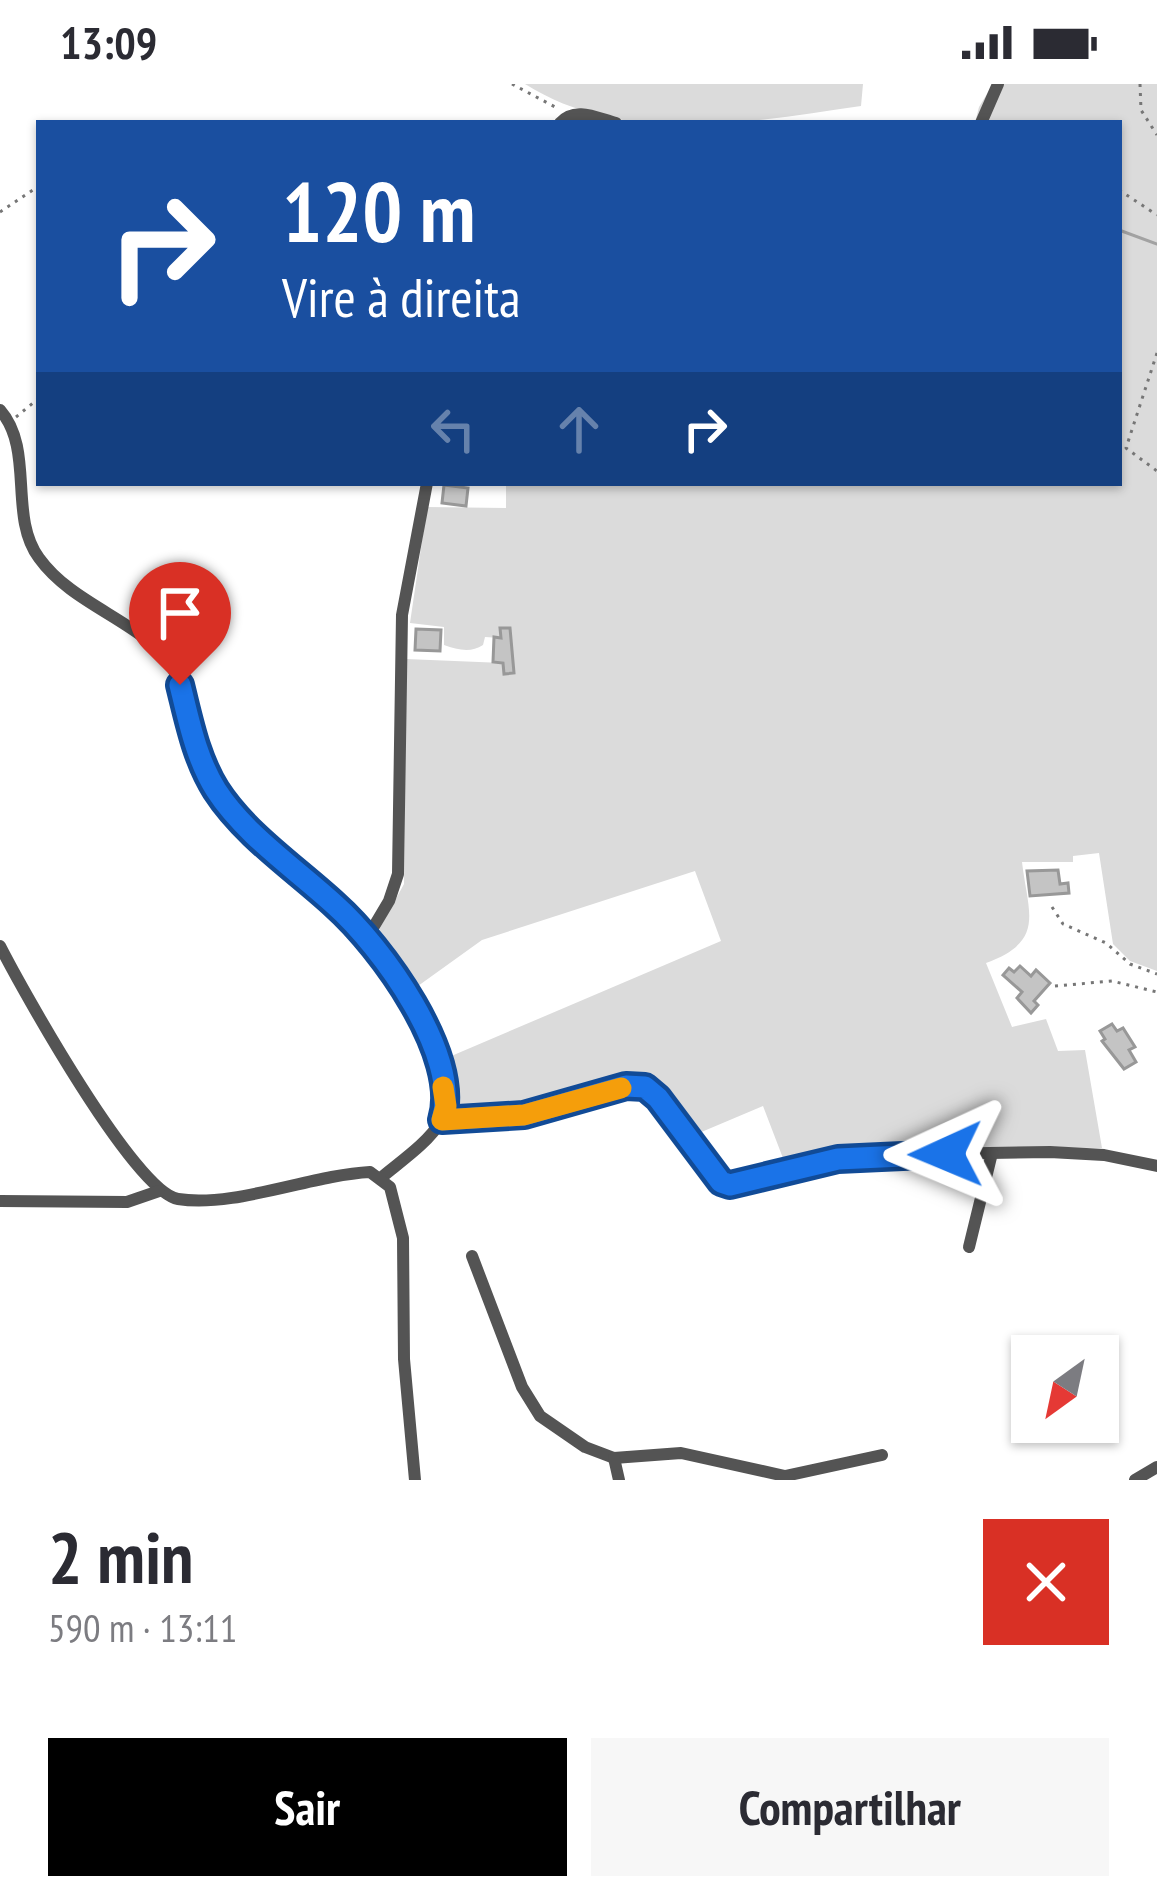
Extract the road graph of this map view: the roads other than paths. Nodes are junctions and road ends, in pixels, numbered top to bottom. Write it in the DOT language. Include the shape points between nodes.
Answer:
graph roads {
  1 [pos="998,84"];
  2 [pos="982,120"];
  3 [pos="5,416"];
  4 [pos="427,486"];
  5 [pos="367,938"];
  6 [pos="0,946"];
  7 [pos="442,1120"];
  8 [pos="992,1153"];
  9 [pos="1157,1166"];
  10 [pos="382,1177"];
  11 [pos="159,1191"];
  12 [pos="0,1202"];
  13 [pos="969,1247"];
  14 [pos="472,1256"];
  15 [pos="883,1455"];
  16 [pos="614,1458"];
  17 [pos="1157,1467"];
  18 [pos="415,1480"];
  19 [pos="619,1480"];
  20 [pos="1135,1480"];
  1 -- 2 [label="street"];
  3 -- 5 [label="street" via="34,552 56,580 155,646 180,685 217,793"];
  4 -- 5 [label="street" via="402,615 398,874"];
  5 -- 7 [label="street" via="429,1035 446,1106"];
  6 -- 11 [label="street" via="106,1122"];
  7 -- 8 [label="street" via="524,1115 645,1087 730,1185 838,1159"];
  7 -- 10 [label="street"];
  8 -- 9 [label="street" via="1086,1154"];
  8 -- 13 [label="street"];
  10 -- 11 [label="street" via="357,1173 214,1200"];
  10 -- 18 [label="street" via="403,1238"];
  11 -- 12 [label="street" via="127,1202"];
  14 -- 16 [label="street" via="508,1358 540,1416"];
  15 -- 16 [label="street" via="785,1476 681,1453"];
  16 -- 19 [label="street"];
  17 -- 20 [label="street"];
}
